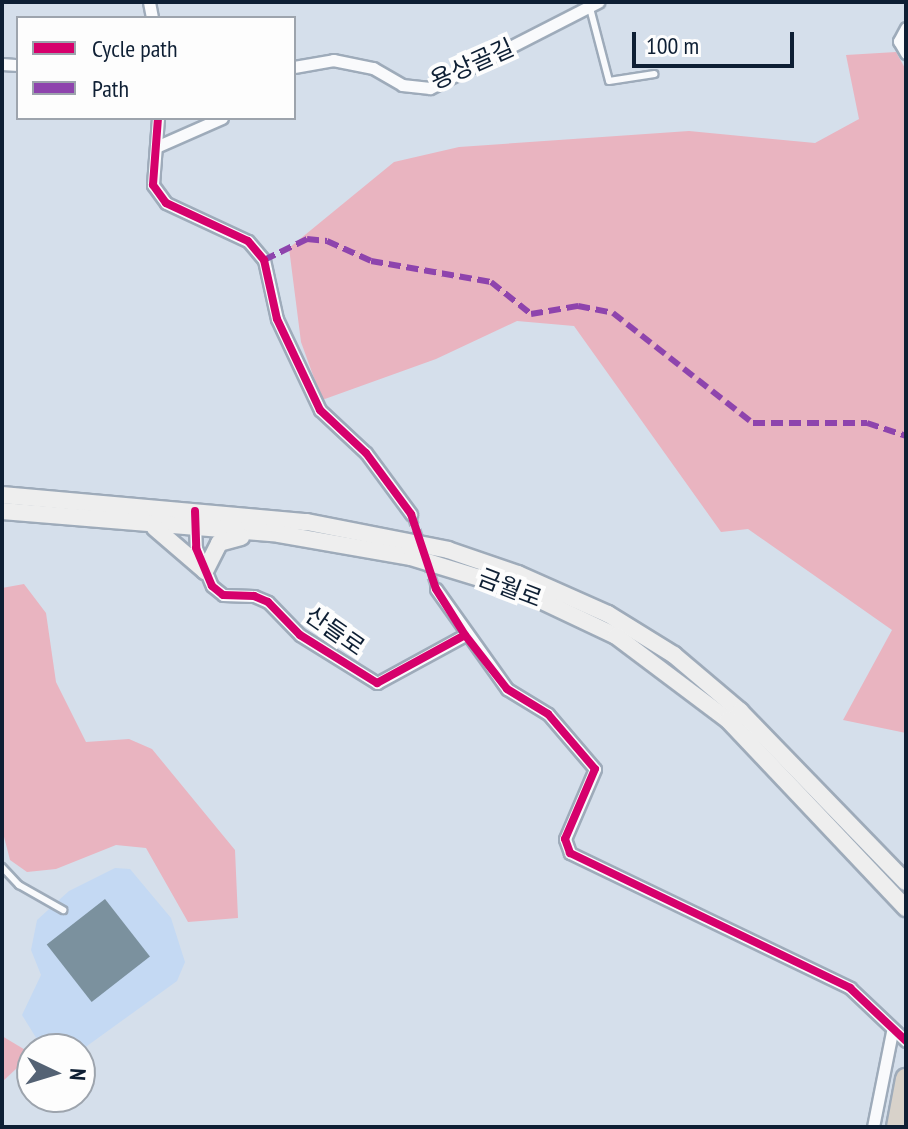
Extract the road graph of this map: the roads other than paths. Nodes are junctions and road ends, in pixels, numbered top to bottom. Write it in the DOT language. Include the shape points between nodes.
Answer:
graph roads {
  1 [pos="592,4"];
  2 [pos="906,28"];
  3 [pos="906,53"];
  4 [pos="296,67"];
  5 [pos="654,74"];
  6 [pos="158,120"];
  7 [pos="217,120"];
  8 [pos="156,147"];
  9 [pos="2,495"];
  10 [pos="2,511"];
  11 [pos="195,511"];
  12 [pos="411,514"];
  13 [pos="150,525"];
  14 [pos="195,529"];
  15 [pos="266,532"];
  16 [pos="205,571"];
  17 [pos="436,589"];
  18 [pos="465,635"];
  19 [pos="2,867"];
  20 [pos="906,882"];
  21 [pos="906,908"];
  22 [pos="63,910"];
  23 [pos="892,1032"];
  24 [pos="906,1041"];
  25 [pos="906,1079"];
  26 [pos="873,1127"];
  27 [pos="897,1127"];
  1 -- 4 [label="street, 용상골길" via="430,88 402,85 373,68 333,60"];
  1 -- 5 [label="lane" via="609,81"];
  2 -- 3 [label="street" via="899,41"];
  6 -- 8 [label="street"];
  7 -- 8 [label="street"];
  8 -- 12 [label="street" via="153,185 166,203 248,241 264,260 277,319 320,410 366,453"];
  9 -- 11 [label="main road, 금월로"];
  10 -- 13 [label="main road, 금월로"];
  11 -- 14 [label="street"];
  11 -- 20 [label="main road, 금월로" via="307,522 448,550 608,614 674,655 740,711"];
  13 -- 14 [label="main road, 금월로"];
  13 -- 16 [label="main road"];
  14 -- 15 [label="main road, 금월로"];
  14 -- 16 [label="street"];
  15 -- 16 [label="main road" via="219,543"];
  15 -- 21 [label="main road, 금월로" via="462,570 616,636 728,720"];
  16 -- 18 [label="street, 산들로" via="223,595 268,602 300,635 377,683"];
  17 -- 18 [label="street"];
  18 -- 23 [label="street" via="507,689 548,714 595,769 565,839 570,853 850,988"];
  19 -- 22 [label="lane" via="19,885"];
  23 -- 24 [label="street"];
  23 -- 26 [label="street"];
  25 -- 27 [label="highway"];
}
